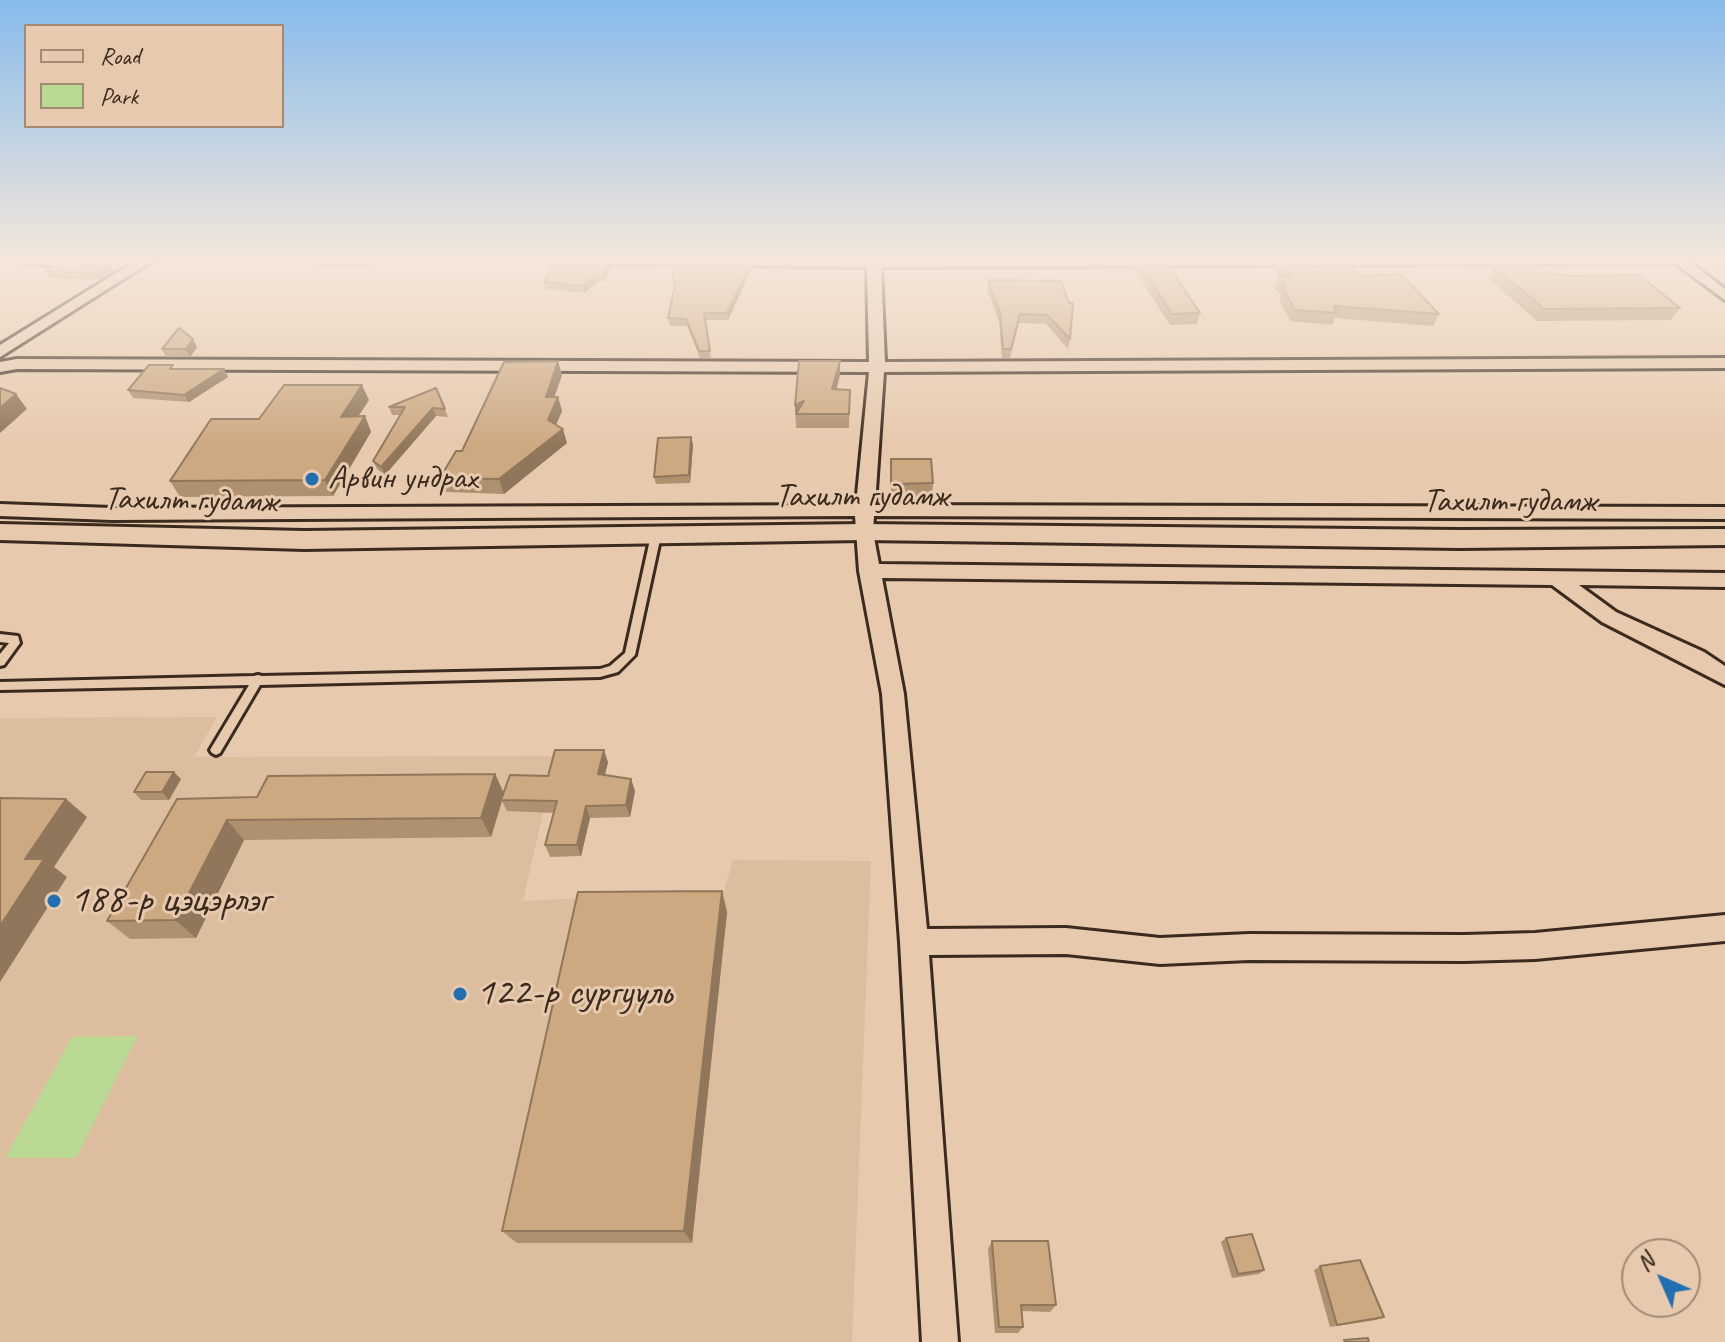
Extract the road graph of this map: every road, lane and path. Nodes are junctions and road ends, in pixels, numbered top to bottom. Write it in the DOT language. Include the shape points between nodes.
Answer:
graph roads {
  1 [pos="50,322"];
  2 [pos="876,322"];
  3 [pos="0,352"];
  4 [pos="1725,363"];
  5 [pos="0,367"];
  6 [pos="877,367"];
  7 [pos="0,510"];
  8 [pos="1725,513"];
  9 [pos="325,514"];
  10 [pos="864,522"];
  11 [pos="483,526"];
  12 [pos="0,532"];
  13 [pos="656,535"];
  14 [pos="1725,537"];
  15 [pos="304,540"];
  16 [pos="869,571"];
  17 [pos="1556,578"];
  18 [pos="1725,580"];
  19 [pos="0,638"];
  20 [pos="0,662"];
  21 [pos="1725,677"];
  22 [pos="258,679"];
  23 [pos="0,686"];
  24 [pos="216,750"];
  25 [pos="1725,928"];
  26 [pos="914,942"];
  27 [pos="940,1342"];
  1 -- 3 [label="street"];
  2 -- 6 [label="street"];
  4 -- 6 [label="street"];
  5 -- 6 [label="street"];
  6 -- 10 [label="street"];
  7 -- 9 [label="street"];
  8 -- 10 [label="street"];
  9 -- 11 [label="street"];
  9 -- 15 [label="street"];
  10 -- 11 [label="street"];
  10 -- 13 [label="main road, Тахилт гудамж"];
  10 -- 14 [label="main road, Тахилт гудамж" via="1460,539"];
  10 -- 16 [label="street"];
  11 -- 13 [label="main road, Тахилт гудамж"];
  11 -- 15 [label="main road, Тахилт гудамж"];
  12 -- 15 [label="main road, Тахилт гудамж"];
  13 -- 22 [label="lane" via="630,655 614,669"];
  16 -- 17 [label="street"];
  16 -- 26 [label="street" via="893,694"];
  17 -- 18 [label="street"];
  17 -- 21 [label="street" via="1609,617"];
  19 -- 20 [label="lane" via="15,643"];
  22 -- 23 [label="lane"];
  22 -- 24 [label="lane"];
  25 -- 26 [label="street" via="1464,948 1160,951 1066,941"];
  26 -- 27 [label="street"];
}
